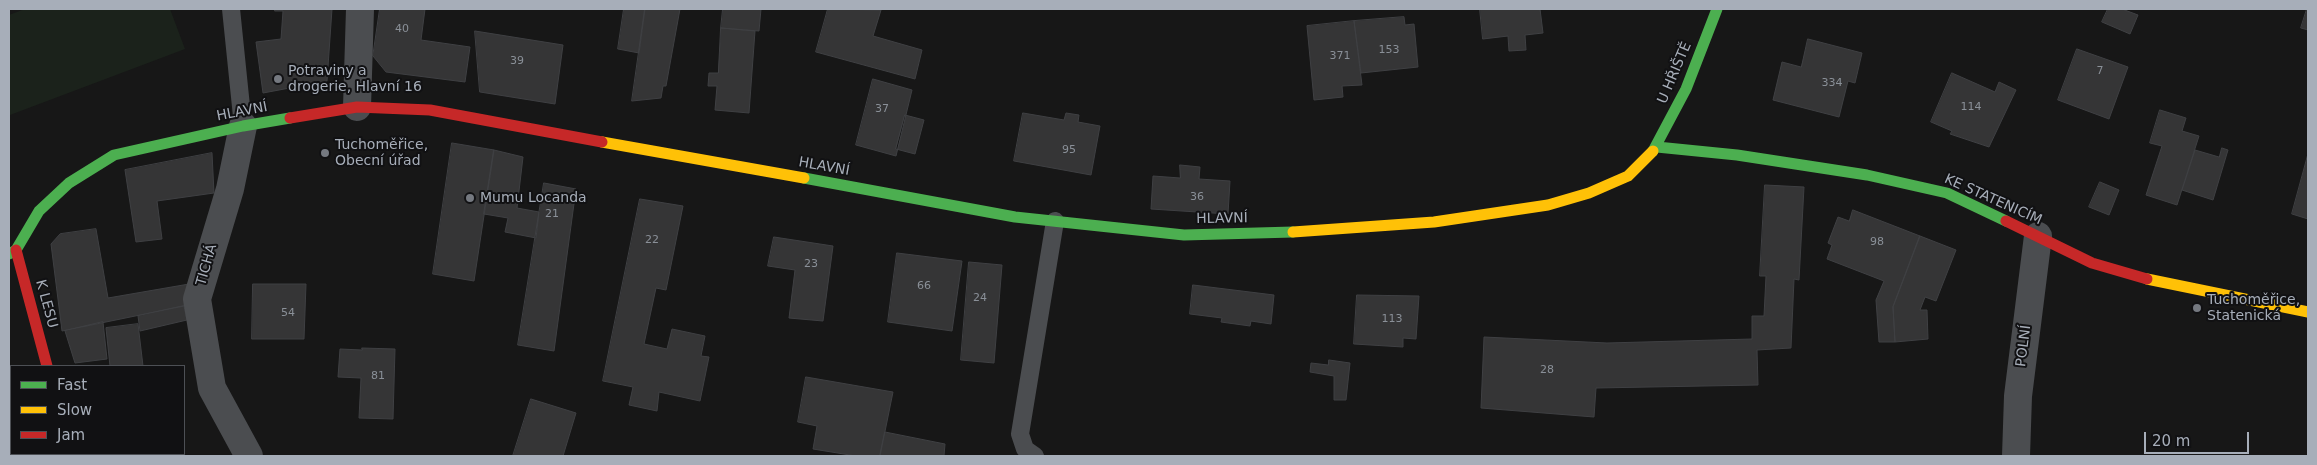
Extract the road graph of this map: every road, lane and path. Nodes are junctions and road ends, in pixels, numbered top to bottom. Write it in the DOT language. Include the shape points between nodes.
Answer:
graph roads {
  1 [pos="231,9"];
  2 [pos="360,9"];
  3 [pos="1717,9"];
  4 [pos="357,107"];
  5 [pos="244,126"];
  6 [pos="1658,147"];
  7 [pos="1056,221"];
  8 [pos="2038,236"];
  9 [pos="12,252"];
  10 [pos="2308,312"];
  11 [pos="47,365"];
  12 [pos="250,456"];
  13 [pos="1035,456"];
  14 [pos="2016,456"];
  1 -- 5 [label="lane"];
  2 -- 4 [label="street"];
  3 -- 6 [label="street, U HŘIŠTĚ" via="1686,89"];
  4 -- 5 [label="street, HLAVNÍ"];
  4 -- 7 [label="street, HLAVNÍ" via="430,110 1015,217"];
  5 -- 9 [label="street, HLAVNÍ" via="114,155 69,184 39,211"];
  5 -- 12 [label="street, TICHÁ" via="230,189 197,299 212,388"];
  6 -- 7 [label="street, HLAVNÍ" via="1628,176 1589,193 1548,205 1434,222 1306,232 1184,235"];
  6 -- 8 [label="street, KE STATENICÍM" via="1737,155 1867,175 1948,193"];
  7 -- 13 [label="lane" via="1020,434 1025,449"];
  8 -- 10 [label="street, KE STATENICÍM" via="2092,262 2143,278"];
  8 -- 14 [label="street, POLNÍ" via="2018,396"];
  9 -- 11 [label="street, K LESU"];
}
